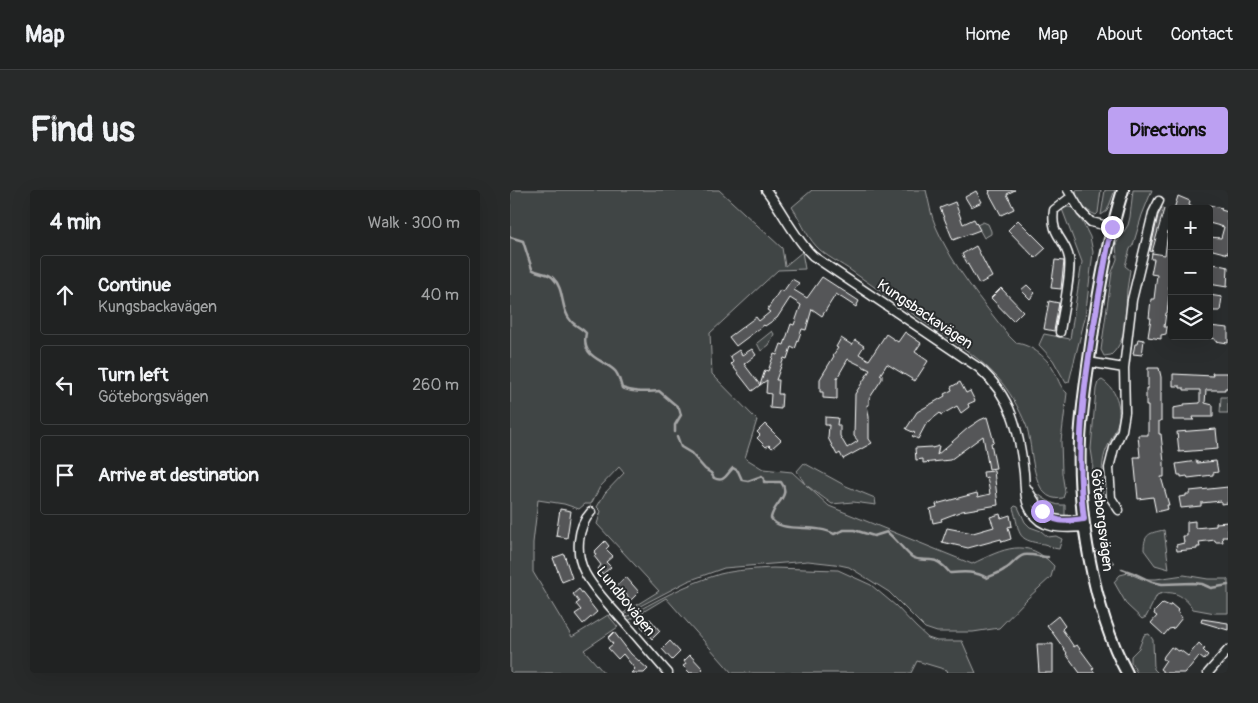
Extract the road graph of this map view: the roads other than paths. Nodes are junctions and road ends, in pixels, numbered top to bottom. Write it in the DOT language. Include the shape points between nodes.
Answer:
graph roads {
  1 [pos="766,190"];
  2 [pos="1123,190"];
  3 [pos="1069,193"];
  4 [pos="1159,201"];
  5 [pos="1112,227"];
  6 [pos="1060,332"];
  7 [pos="1088,362"];
  8 [pos="1124,368"];
  9 [pos="1119,510"];
  10 [pos="592,512"];
  11 [pos="1085,523"];
  12 [pos="1228,650"];
  13 [pos="668,673"];
  14 [pos="1127,673"];
  15 [pos="1208,673"];
  1 -- 11 [label="street, Kungsbackavägen" via="813,256 959,353 990,378 1012,411 1026,500 1031,511 1048,526 1059,528"];
  2 -- 5 [label="street, Göteborgsvägen"];
  3 -- 5 [label="street" via="1091,222"];
  3 -- 6 [label="street" via="1054,210 1052,221 1070,264"];
  4 -- 8 [label="street" via="1153,213 1132,300"];
  5 -- 7 [label="street, Göteborgsvägen"];
  7 -- 8 [label="street"];
  7 -- 11 [label="street, Göteborgsvägen" via="1080,441"];
  8 -- 9 [label="street" via="1125,412 1109,468 1111,498"];
  10 -- 13 [label="street, Lundbovägen" via="584,522 578,543 584,572"];
  11 -- 14 [label="street, Göteborgsvägen" via="1102,611"];
  12 -- 15 [label="street"];
}
